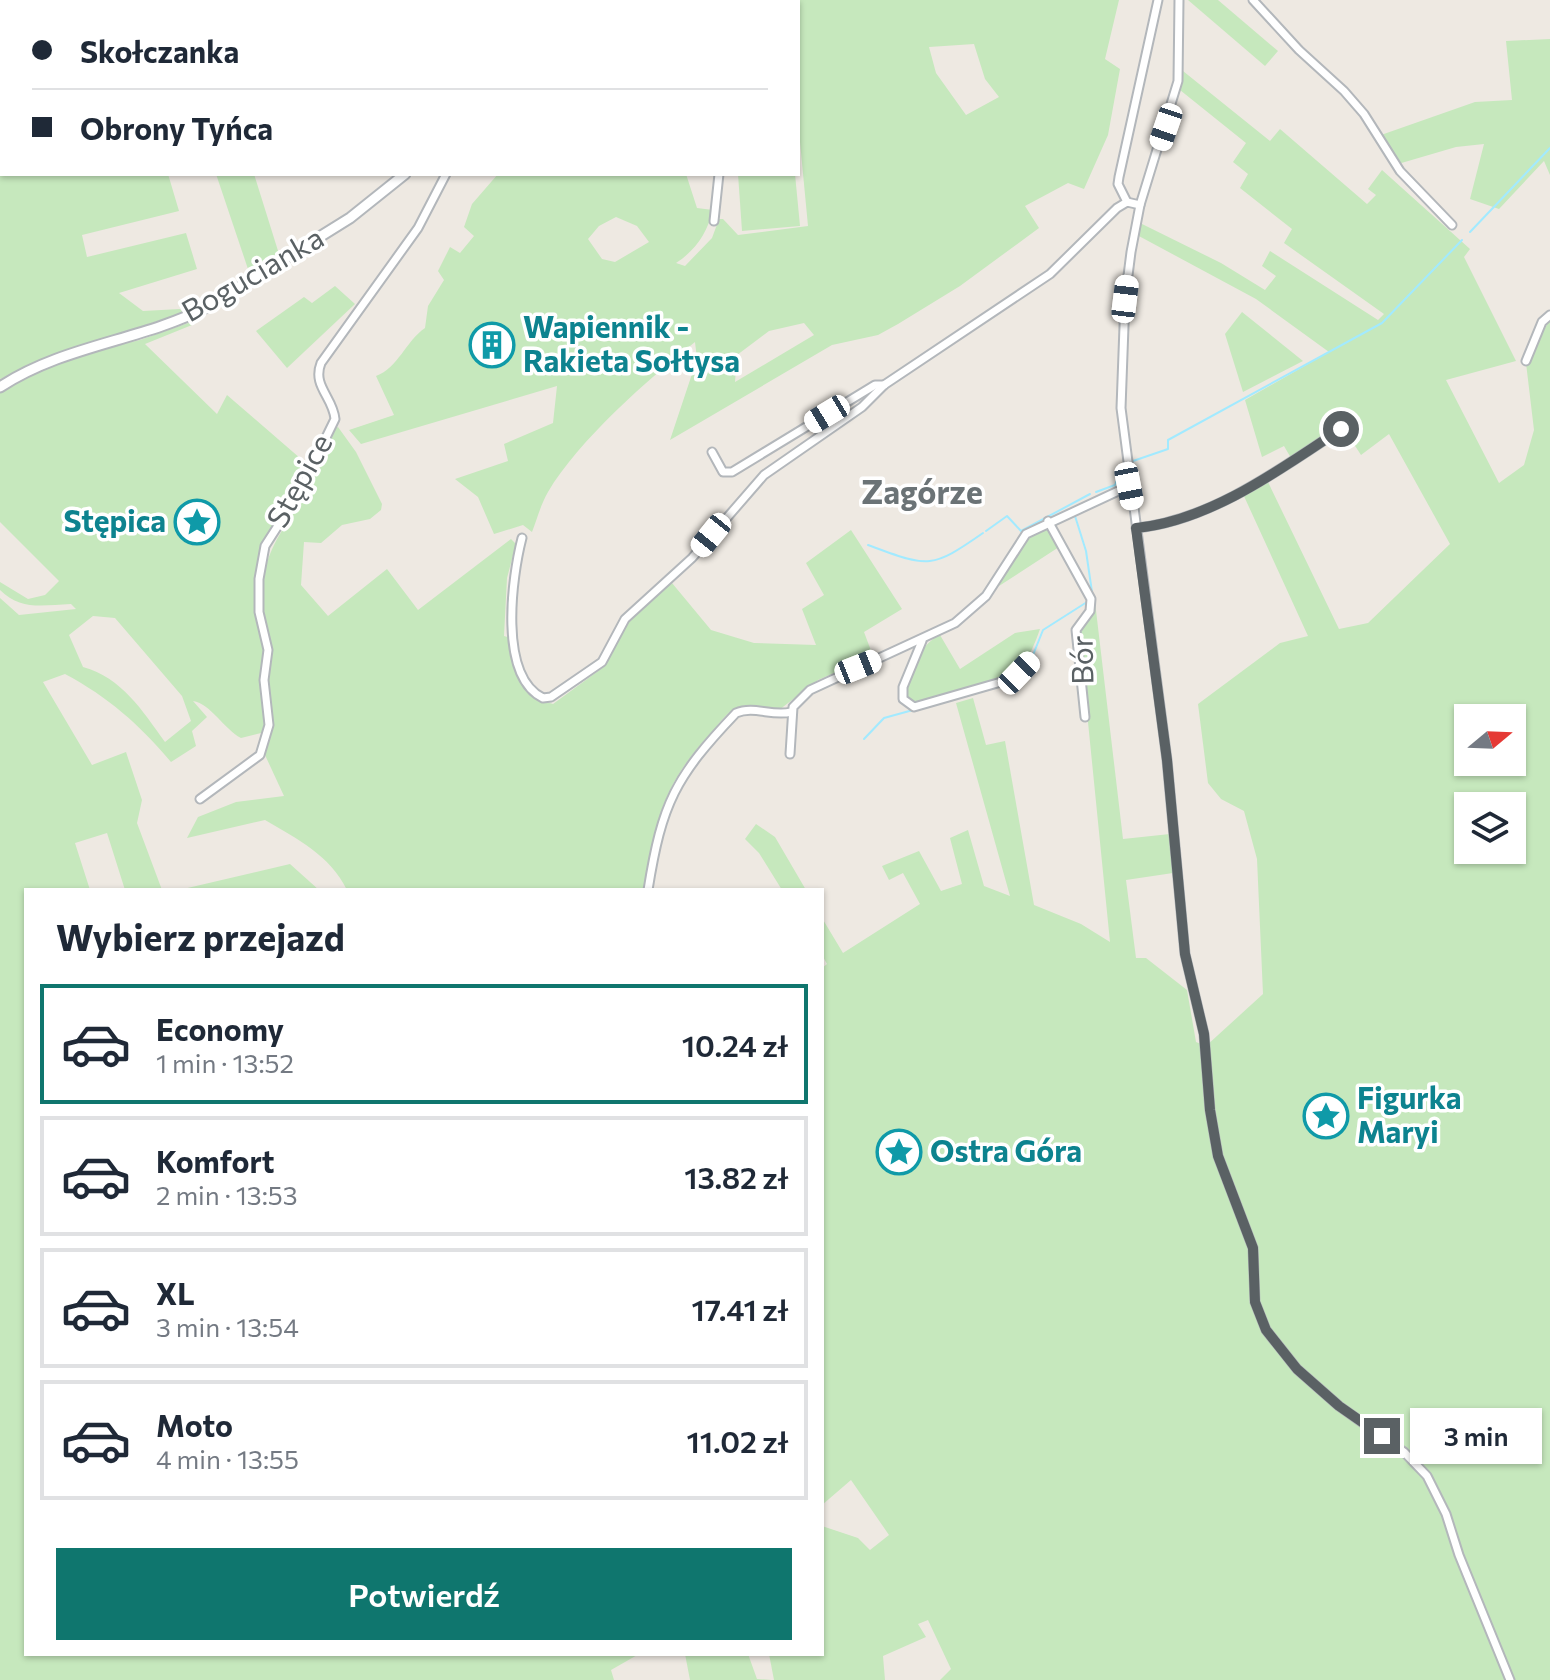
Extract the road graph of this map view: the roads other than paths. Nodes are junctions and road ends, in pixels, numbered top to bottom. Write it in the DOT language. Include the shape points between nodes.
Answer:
graph roads {
  1 [pos="1158,0"];
  2 [pos="1179,0"];
  3 [pos="1253,0"];
  4 [pos="402,176"];
  5 [pos="445,176"];
  6 [pos="719,176"];
  7 [pos="1127,202"];
  8 [pos="1140,205"];
  9 [pos="714,221"];
  10 [pos="1452,225"];
  11 [pos="1550,315"];
  12 [pos="1526,361"];
  13 [pos="884,385"];
  14 [pos="0,387"];
  15 [pos="1341,429"];
  16 [pos="712,452"];
  17 [pos="1129,486"];
  18 [pos="1048,521"];
  19 [pos="1136,528"];
  20 [pos="522,538"];
  21 [pos="922,641"];
  22 [pos="1032,659"];
  23 [pos="791,712"];
  24 [pos="1085,717"];
  25 [pos="790,754"];
  26 [pos="200,799"];
  27 [pos="648,888"];
  28 [pos="1510,1680"];
  1 -- 7 [label="street" via="1119,177"];
  2 -- 8 [label="street" via="1178,81"];
  3 -- 10 [label="street" via="1344,91 1400,171"];
  4 -- 14 [label="street, Bogucianka" via="350,218 187,318 60,356"];
  5 -- 26 [label="street, Stępice" via="418,228 321,363 319,382 334,406 335,419 299,493 269,537 259,579 259,612 268,650 264,680 269,725 260,755"];
  6 -- 9 [label="street"];
  7 -- 8 [label="street"];
  7 -- 13 [label="street" via="1050,274"];
  8 -- 17 [label="street" via="1125,314 1121,408"];
  11 -- 12 [label="street"];
  13 -- 16 [label="street" via="875,385 732,472 723,472"];
  13 -- 20 [label="street" via="862,407 755,483 692,558 626,619 602,662 551,697 532,690 516,655 511,597"];
  15 -- 19 [label="street" via="1216,503 1172,521"];
  17 -- 18 [label="street"];
  17 -- 19 [label="street"];
  18 -- 21 [label="street" via="1026,534 973,610"];
  18 -- 24 [label="street, Bór" via="1091,599 1090,611 1076,630"];
  19 -- 28 [label="street" via="1167,760 1185,954 1204,1034 1218,1156 1253,1248 1255,1302 1266,1330 1297,1369 1427,1476"];
  21 -- 22 [label="street" via="903,687 903,699 914,707 1008,680"];
  21 -- 23 [label="street" via="822,682"];
  23 -- 25 [label="street"];
  23 -- 27 [label="street" via="736,713 682,774 656,837"];
}
